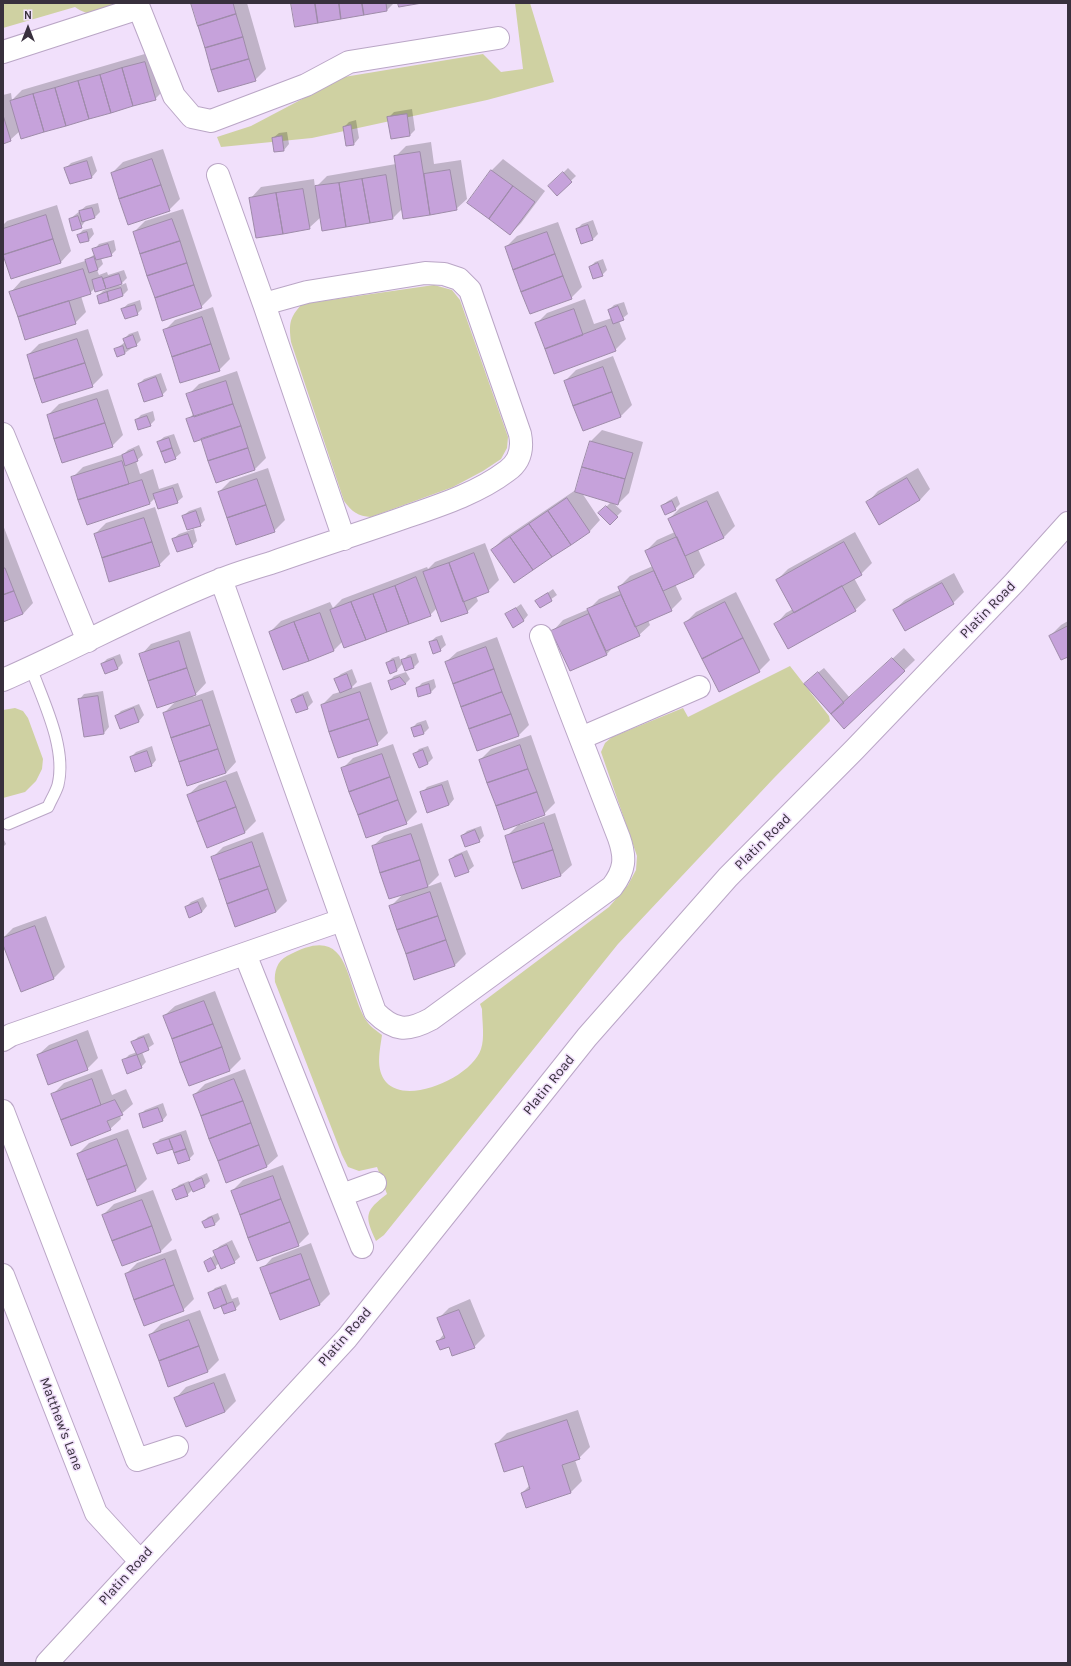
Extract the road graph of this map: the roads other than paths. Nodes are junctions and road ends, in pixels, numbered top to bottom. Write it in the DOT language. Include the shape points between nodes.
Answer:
graph roads {
  1 [pos="138,6"];
  2 [pos="498,38"];
  3 [pos="3,52"];
  4 [pos="218,175"];
  5 [pos="264,304"];
  6 [pos="3,434"];
  7 [pos="1068,523"];
  8 [pos="344,539"];
  9 [pos="221,579"];
  10 [pos="541,636"];
  11 [pos="88,641"];
  12 [pos="31,668"];
  13 [pos="3,680"];
  14 [pos="699,687"];
  15 [pos="581,738"];
  16 [pos="8,824"];
  17 [pos="342,920"];
  18 [pos="245,954"];
  19 [pos="3,1040"];
  20 [pos="3,1111"];
  21 [pos="375,1183"];
  22 [pos="342,1195"];
  23 [pos="362,1248"];
  24 [pos="3,1275"];
  25 [pos="177,1447"];
  26 [pos="140,1561"];
  27 [pos="47,1663"];
  1 -- 2 [label="street" via="174,96 192,117 211,121 306,85 349,62"];
  1 -- 3 [label="street"];
  4 -- 5 [label="street"];
  5 -- 8 [label="street"];
  5 -- 8 [label="street" via="307,292 425,273 444,274 459,280 470,290 509,400 522,447 518,460 509,470 476,490"];
  6 -- 11 [label="street"];
  7 -- 26 [label="street, Platin Road" via="855,749 728,877 587,1037 347,1338"];
  8 -- 9 [label="street"];
  9 -- 11 [label="street" via="139,615"];
  9 -- 17 [label="street"];
  10 -- 15 [label="street"];
  11 -- 12 [label="street"];
  12 -- 13 [label="street"];
  12 -- 16 [label="lane" via="52,723 59,750 58,785 48,807"];
  14 -- 15 [label="street"];
  15 -- 17 [label="street" via="621,844 622,874 612,887 431,1019 419,1026 404,1029 386,1023 375,1012"];
  17 -- 18 [label="street"];
  18 -- 19 [label="street" via="11,1035"];
  18 -- 22 [label="street"];
  20 -- 25 [label="street" via="137,1460"];
  21 -- 22 [label="street"];
  22 -- 23 [label="street"];
  24 -- 26 [label="street, Matthew's Lane" via="96,1513"];
  26 -- 27 [label="street, Platin Road"];
}
